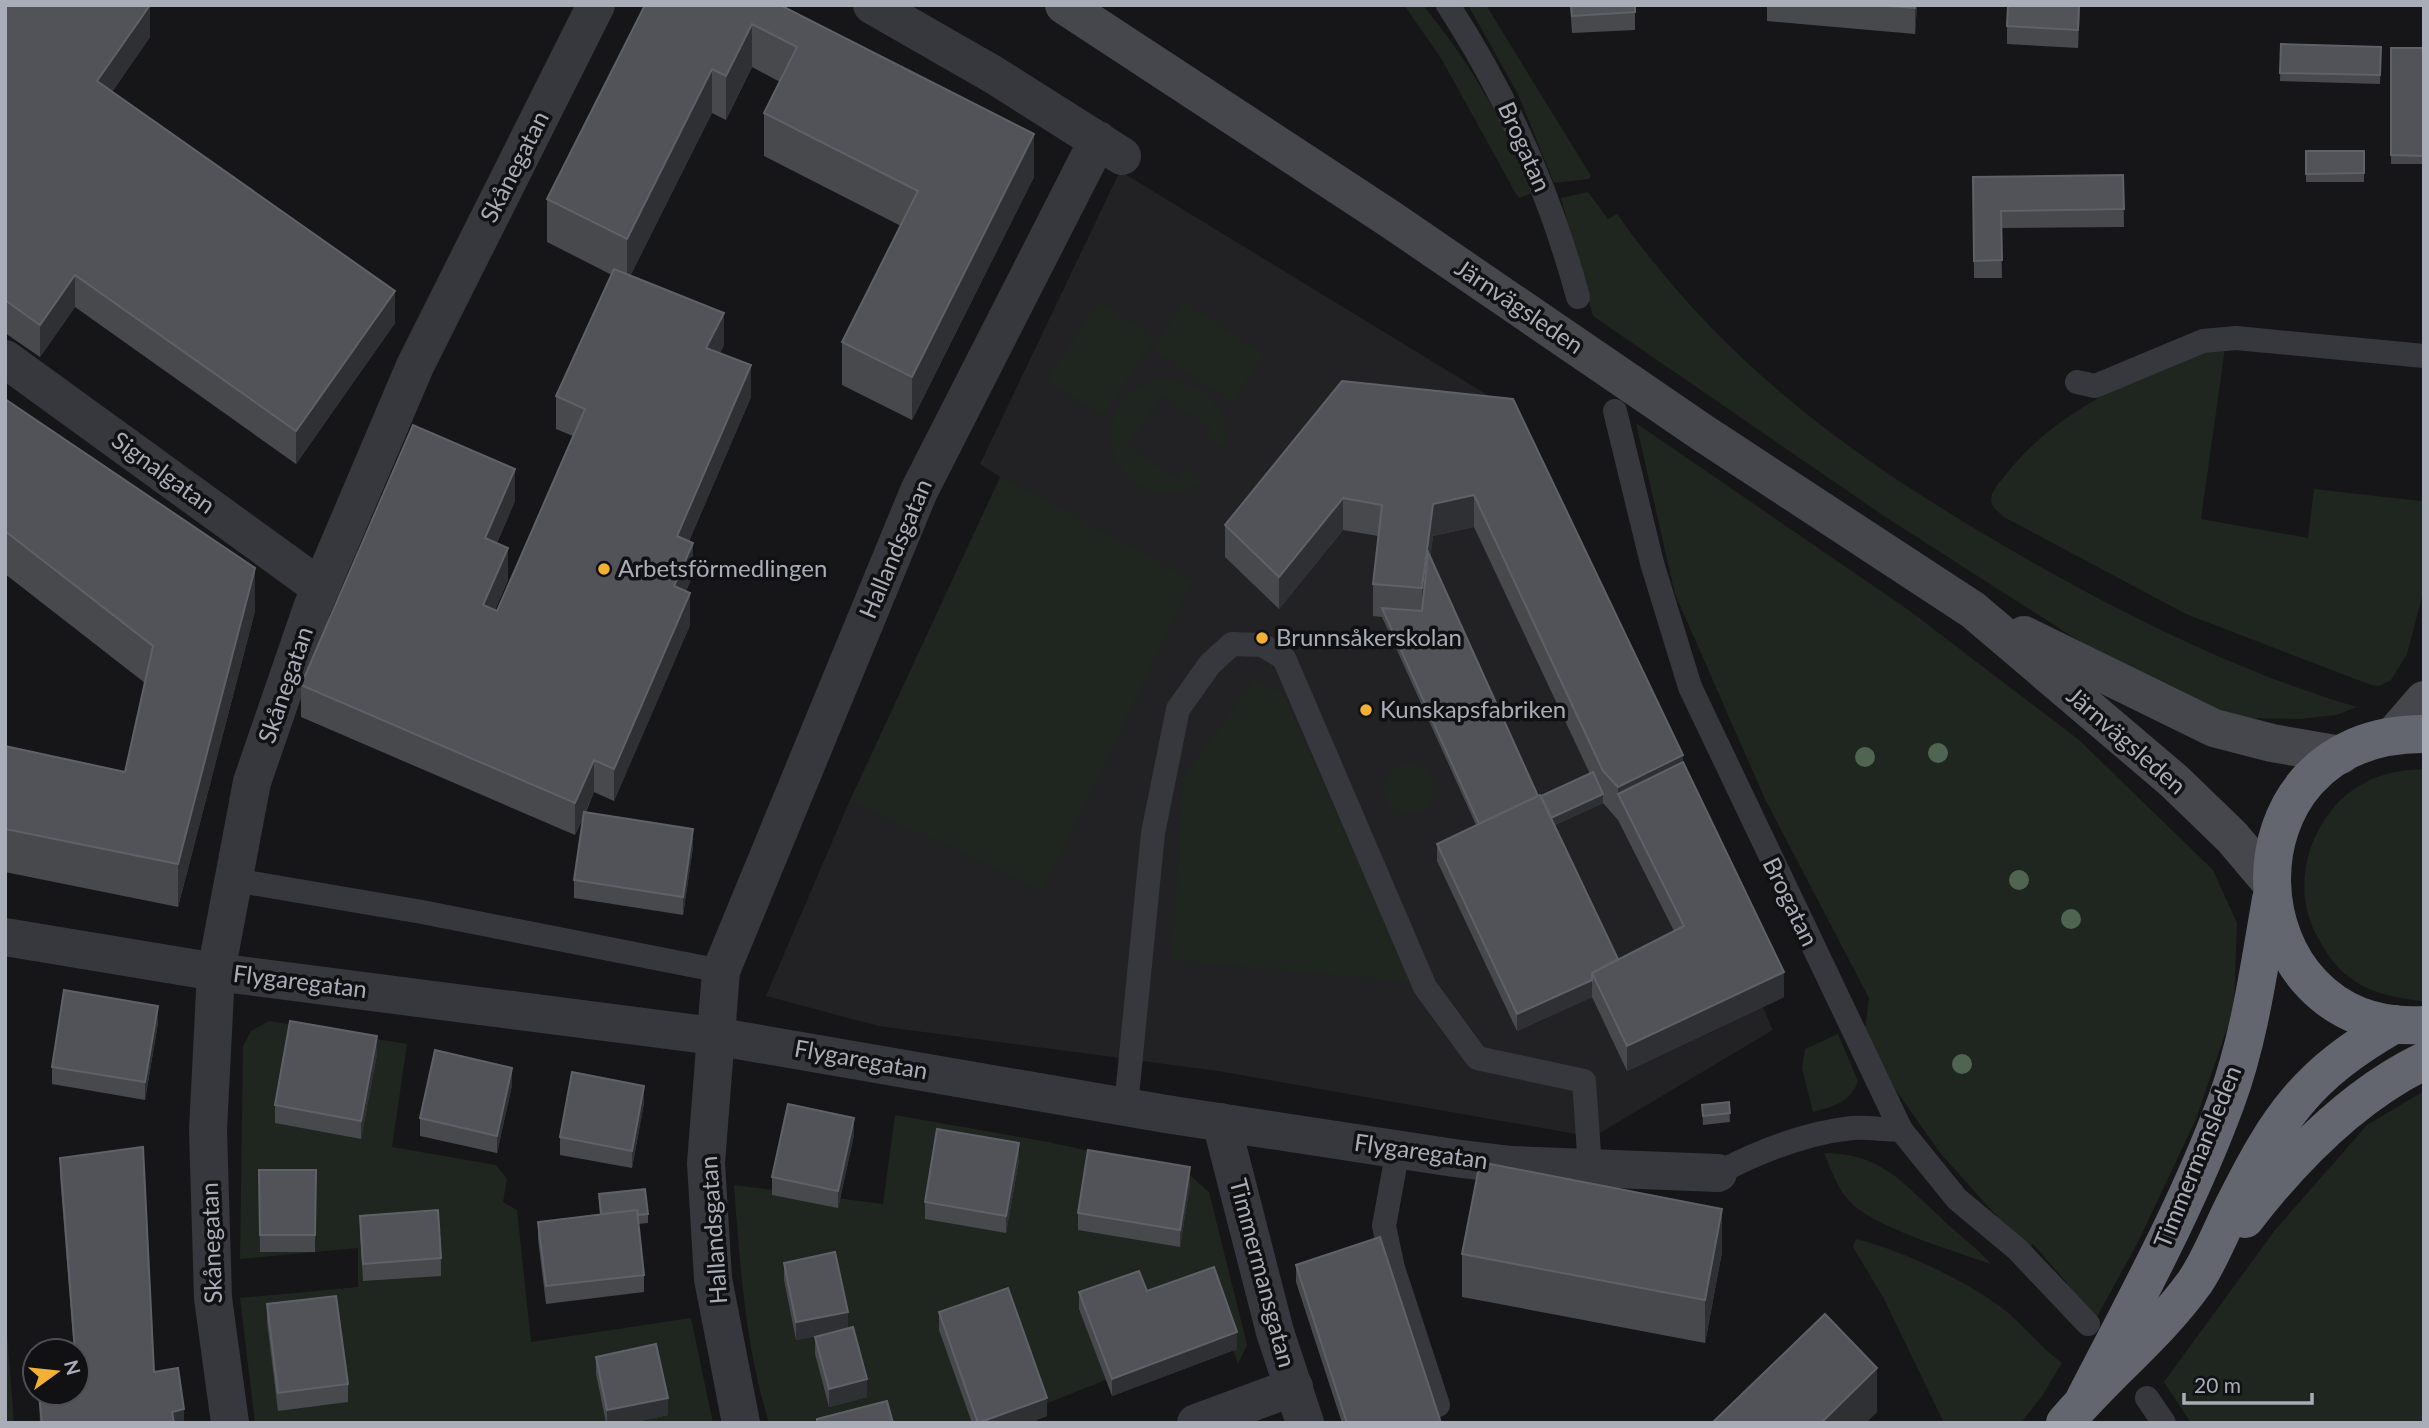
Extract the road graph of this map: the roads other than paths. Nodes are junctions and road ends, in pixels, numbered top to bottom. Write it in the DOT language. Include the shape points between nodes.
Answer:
graph roads {
  1 [pos="596,5"];
  2 [pos="872,5"];
  3 [pos="1064,5"];
  4 [pos="1448,5"];
  5 [pos="1578,297"];
  6 [pos="2424,356"];
  7 [pos="5,359"];
  8 [pos="2077,382"];
  9 [pos="1615,411"];
  10 [pos="321,587"];
  11 [pos="1973,610"];
  12 [pos="2424,700"];
  13 [pos="2408,735"];
  14 [pos="2341,755"];
  15 [pos="234,880"];
  16 [pos="2271,890"];
  17 [pos="5,937"];
  18 [pos="720,971"];
  19 [pos="216,972"];
  20 [pos="2409,1025"];
  21 [pos="714,1036"];
  22 [pos="2424,1061"];
  23 [pos="1126,1106"];
  24 [pos="1221,1122"];
  25 [pos="1900,1130"];
  26 [pos="1398,1149"];
  27 [pos="1590,1168"];
  28 [pos="1718,1172"];
  29 [pos="2196,1281"];
  30 [pos="2088,1324"];
  31 [pos="2147,1398"];
  32 [pos="1299,1405"];
  33 [pos="1438,1405"];
  34 [pos="2075,1412"];
  35 [pos="230,1423"];
  36 [pos="741,1423"];
  37 [pos="1196,1423"];
  38 [pos="2164,1423"];
  1 -- 10 [label="street, Skånegatan" via="415,366"];
  2 -- 18 [label="street, Hallandsgatan" via="1110,148 919,491"];
  3 -- 11 [label="main road, Järnvägsleden"];
  4 -- 5 [label="lane, Brogatan" via="1526,144 1564,244"];
  6 -- 8 [label="lane" via="2236,338 2203,341 2095,386"];
  7 -- 10 [label="street, Signalgatan"];
  9 -- 25 [label="lane, Brogatan" via="1651,563 1690,687"];
  10 -- 15 [label="street, Skånegatan" via="252,782"];
  11 -- 14 [label="main road, Järnvägsleden" via="2214,728"];
  11 -- 16 [label="main road, Järnvägsleden" via="2175,781 2232,837"];
  12 -- 13 [label="main road"];
  13 -- 14 [label="highway, Timmermansleden"];
  14 -- 16 [label="highway, Timmermansleden" via="2323,767 2294,799 2276,839"];
  15 -- 18 [label="lane"];
  15 -- 19 [label="street, Skånegatan"];
  16 -- 20 [label="highway" via="2283,940 2305,975 2346,1007"];
  16 -- 34 [label="highway, Timmermansleden" via="2249,1020 2227,1101 2170,1233"];
  17 -- 19 [label="street, Flygaregatan"];
  18 -- 21 [label="street, Hallandsgatan"];
  19 -- 21 [label="street, Flygaregatan"];
  19 -- 35 [label="street, Skånegatan" via="208,1130 213,1298"];
  20 -- 29 [label="highway, Timmermansleden" via="2334,1065 2292,1104 2264,1145"];
  21 -- 23 [label="street, Flygaregatan"];
  21 -- 36 [label="street, Hallandsgatan" via="706,1163 713,1279"];
  22 -- 29 [label="highway" via="2384,1084 2334,1123 2276,1179"];
  23 -- 24 [label="street, Flygaregatan"];
  23 -- 27 [label="lane" via="1153,834 1178,709 1210,664 1232,644 1262,645 1284,658 1425,987 1477,1058 1584,1081"];
  24 -- 26 [label="street, Flygaregatan"];
  24 -- 32 [label="street, Timmermansgatan" via="1275,1332"];
  25 -- 28 [label="lane" via="1853,1128 1811,1137 1764,1149"];
  25 -- 30 [label="lane, Brogatan" via="1957,1199 2017,1249"];
  26 -- 27 [label="street, Flygaregatan" via="1511,1165"];
  26 -- 33 [label="lane" via="1384,1226 1393,1268"];
  27 -- 28 [label="street, Flygaregatan"];
  29 -- 34 [label="highway, Timmermansleden" via="2146,1342"];
  31 -- 38 [label="lane"];
  32 -- 37 [label="street"];
}
